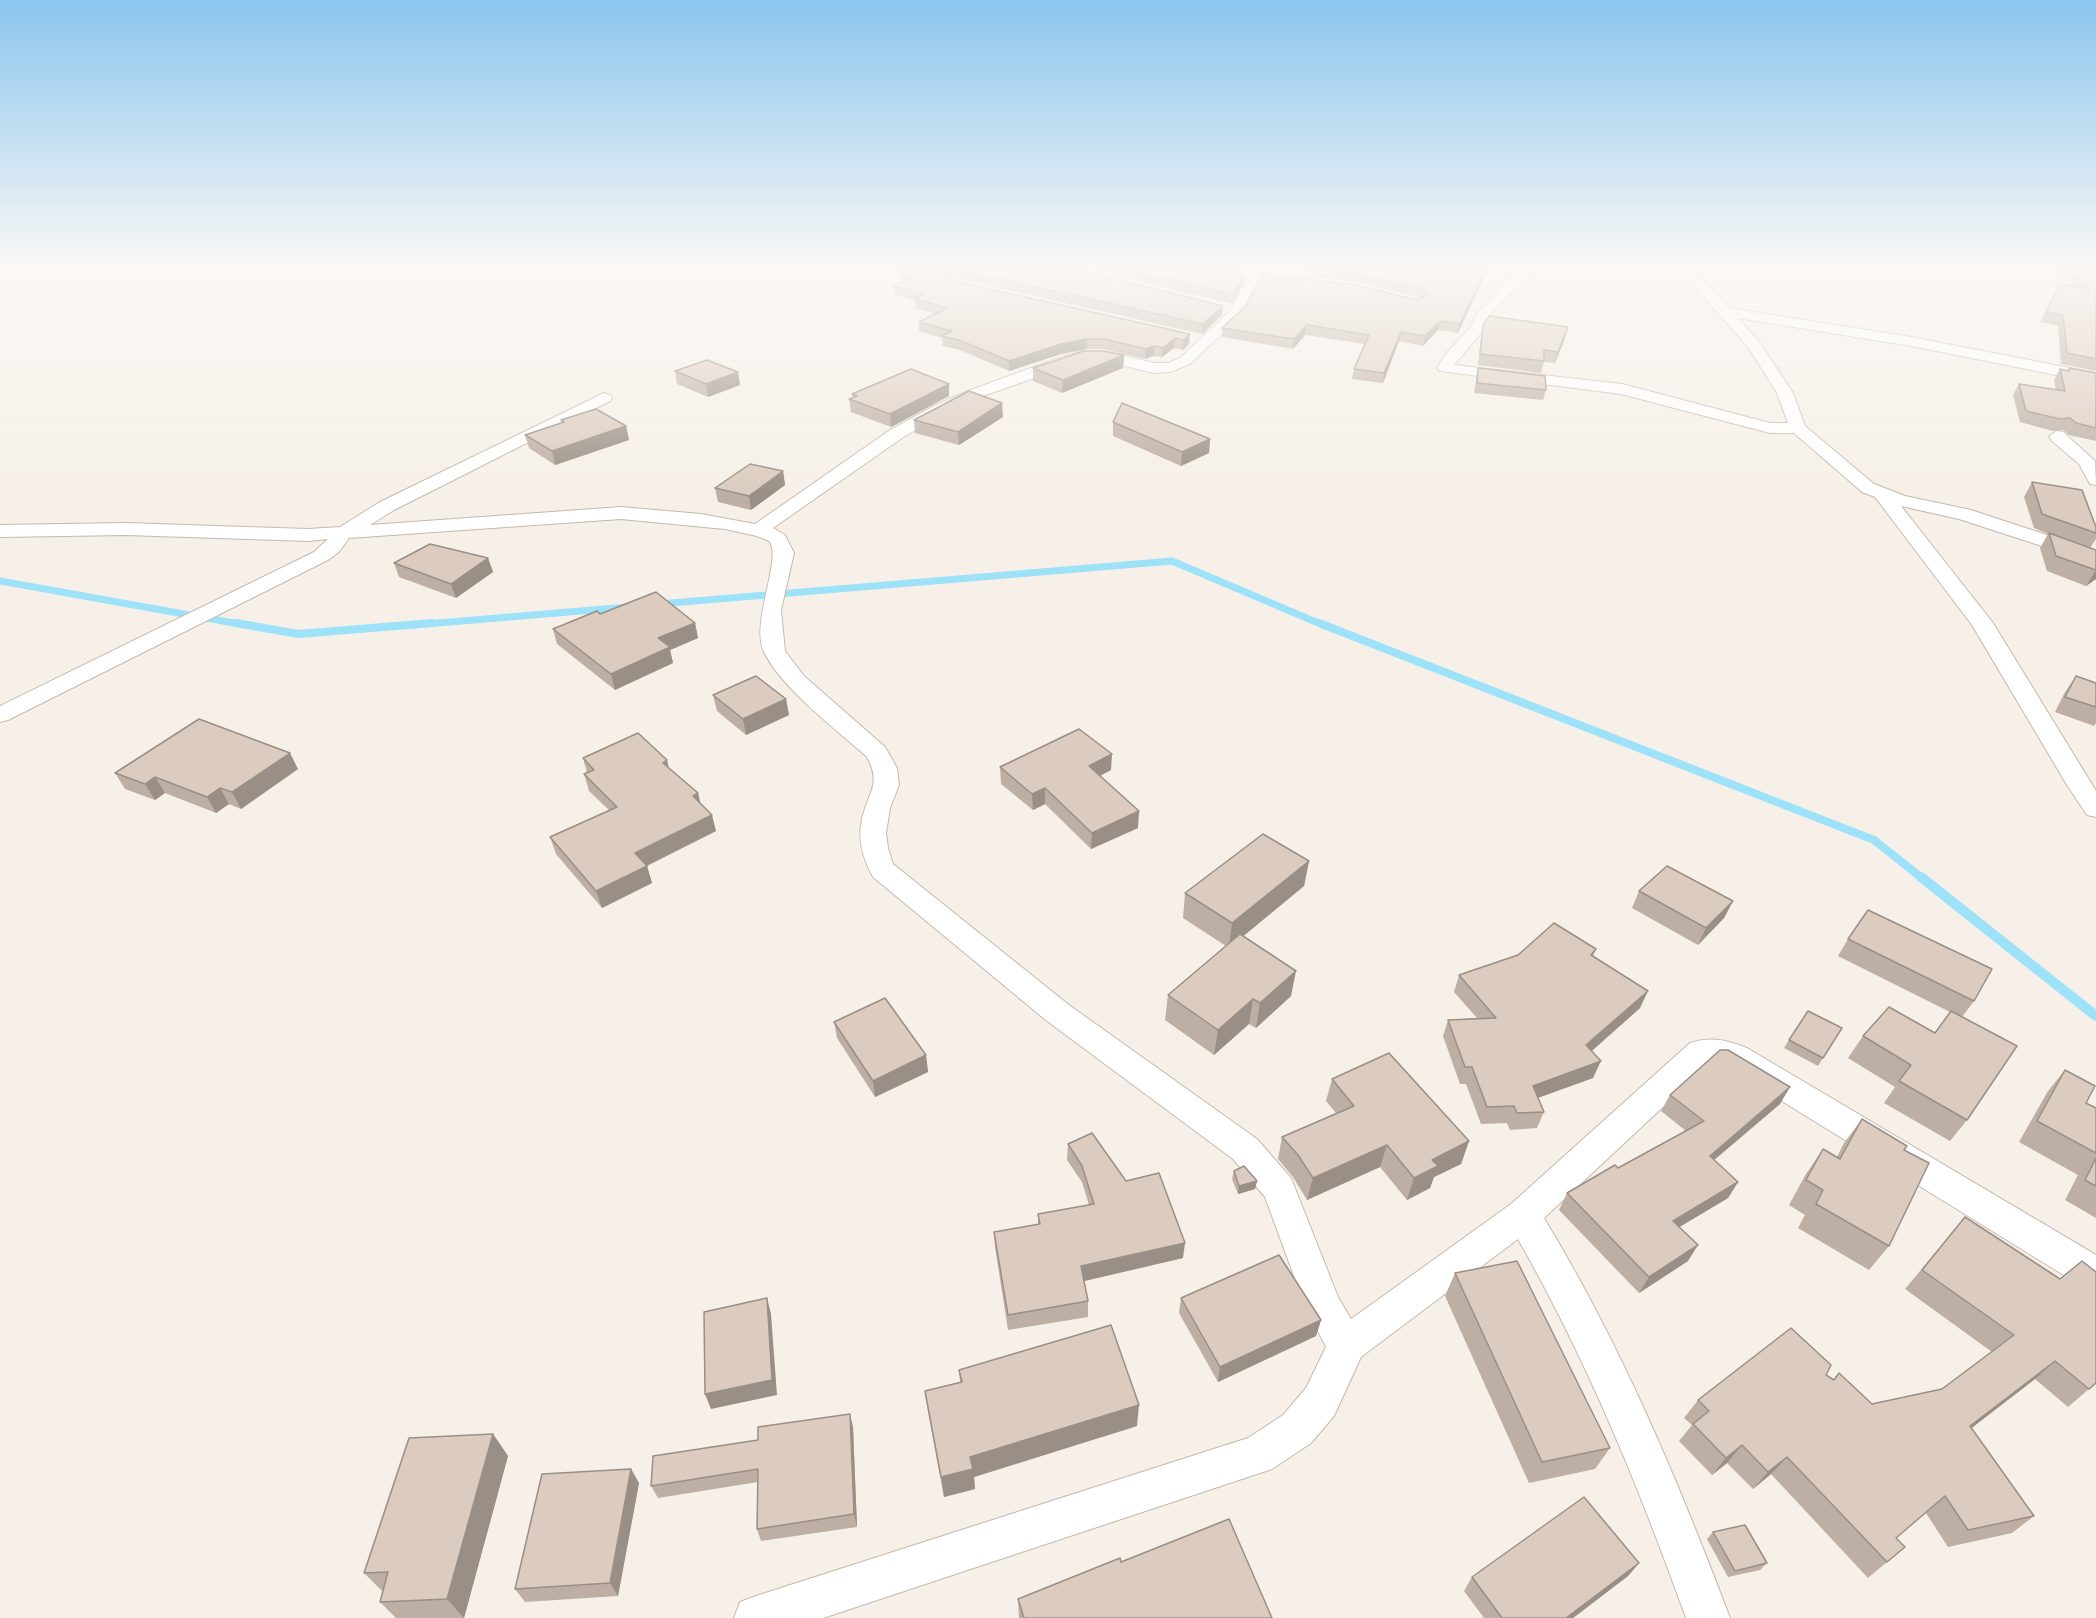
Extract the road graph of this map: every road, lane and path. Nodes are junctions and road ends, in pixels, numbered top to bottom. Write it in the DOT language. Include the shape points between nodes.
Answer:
graph roads {
  1 [pos="1196,345"];
  2 [pos="1463,345"];
  3 [pos="1754,345"];
  4 [pos="1938,345"];
  5 [pos="2096,378"];
  6 [pos="604,398"];
  7 [pos="1798,428"];
  8 [pos="2057,436"];
  9 [pos="2096,480"];
  10 [pos="1882,495"];
  11 [pos="758,530"];
  12 [pos="0,531"];
  13 [pos="342,534"];
  14 [pos="2096,561"];
  15 [pos="0,715"];
  16 [pos="2096,809"];
  17 [pos="1523,1215"];
  18 [pos="2096,1275"];
  19 [pos="1348,1344"];
  20 [pos="756,1618"];
  21 [pos="1708,1618"];
  1 -- 11 [label="street" via="1185,361 1170,367 1144,367 1083,356 974,394 896,434"];
  2 -- 7 [label="street" via="1445,369 1622,389 1770,428"];
  3 -- 7 [label="street" via="1785,393"];
  4 -- 5 [label="street"];
  6 -- 13 [label="street" via="387,506"];
  7 -- 10 [label="street" via="1868,488"];
  8 -- 9 [label="street" via="2086,461"];
  10 -- 14 [label="street" via="1964,514"];
  10 -- 16 [label="street" via="1982,623"];
  11 -- 13 [label="street" via="621,513"];
  11 -- 19 [label="street" via="776,538 784,553 771,610 774,651 796,681 876,752 884,764 887,785 872,831 873,847 883,870 1058,1013 1245,1149 1279,1189 1323,1306"];
  12 -- 13 [label="street" via="126,529"];
  13 -- 15 [label="street" via="321,556"];
  17 -- 18 [label="street" via="1693,1057 1701,1052 1721,1051"];
  17 -- 19 [label="street"];
  17 -- 21 [label="street" via="1560,1275 1602,1358"];
  19 -- 20 [label="street" via="1320,1402 1297,1429 1258,1455"];
}
